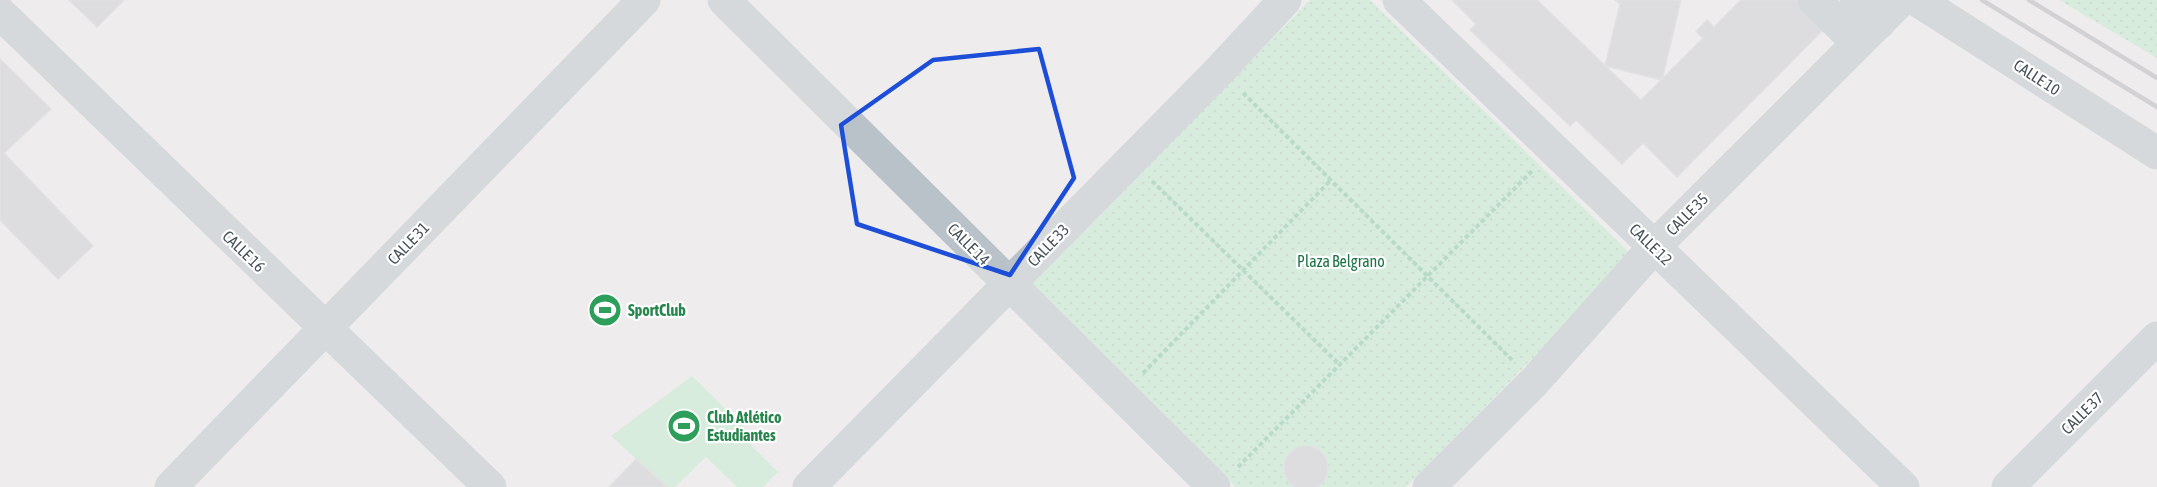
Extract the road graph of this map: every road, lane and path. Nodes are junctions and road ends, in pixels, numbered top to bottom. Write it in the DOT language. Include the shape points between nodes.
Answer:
graph roads {
  1 [pos="644,0"];
  2 [pos="724,0"];
  3 [pos="1285,0"];
  4 [pos="1399,0"];
  5 [pos="1814,0"];
  6 [pos="1856,0"];
  7 [pos="1901,0"];
  8 [pos="1917,0"];
  9 [pos="0,13"];
  10 [pos="1868,33"];
  11 [pos="1220,70"];
  12 [pos="1553,151"];
  13 [pos="2157,153"];
  14 [pos="1131,160"];
  15 [pos="1330,180"];
  16 [pos="1654,247"];
  17 [pos="1243,270"];
  18 [pos="1428,276"];
  19 [pos="1009,284"];
  20 [pos="324,329"];
  21 [pos="2157,338"];
  22 [pos="1340,365"];
  23 [pos="1534,382"];
  24 [pos="1121,395"];
  25 [pos="1224,479"];
  26 [pos="171,487"];
  27 [pos="489,487"];
  28 [pos="809,487"];
  29 [pos="1429,487"];
  30 [pos="1904,487"];
  31 [pos="2008,487"];
  1 -- 20 [label="street, CALLE 31"];
  2 -- 19 [label="street, CALLE 14"];
  3 -- 11 [label="street, CALLE 33"];
  4 -- 12 [label="street, CALLE 12"];
  5 -- 10 [label="street"];
  6 -- 10 [label="street"];
  7 -- 10 [label="street, CALLE 35"];
  8 -- 13 [label="street, CALLE 10"];
  9 -- 20 [label="street, CALLE 16"];
  10 -- 16 [label="street, CALLE 35"];
  11 -- 14 [label="street, CALLE 33"];
  11 -- 15 [label="path"];
  12 -- 16 [label="street, CALLE 12"];
  12 -- 18 [label="path"];
  14 -- 17 [label="path"];
  14 -- 19 [label="street, CALLE 33"];
  15 -- 17 [label="path"];
  15 -- 18 [label="path"];
  16 -- 23 [label="street, CALLE 35"];
  16 -- 30 [label="street, CALLE 12"];
  17 -- 22 [label="path"];
  17 -- 24 [label="path"];
  18 -- 22 [label="path"];
  18 -- 23 [label="path"];
  19 -- 24 [label="street, CALLE 14"];
  19 -- 28 [label="street, CALLE 33"];
  20 -- 26 [label="street, CALLE 31"];
  20 -- 27 [label="street, CALLE 16"];
  21 -- 31 [label="street, CALLE 37"];
  22 -- 25 [label="path"];
  23 -- 29 [label="street, CALLE 35"];
  24 -- 25 [label="street, CALLE 14"];
}
